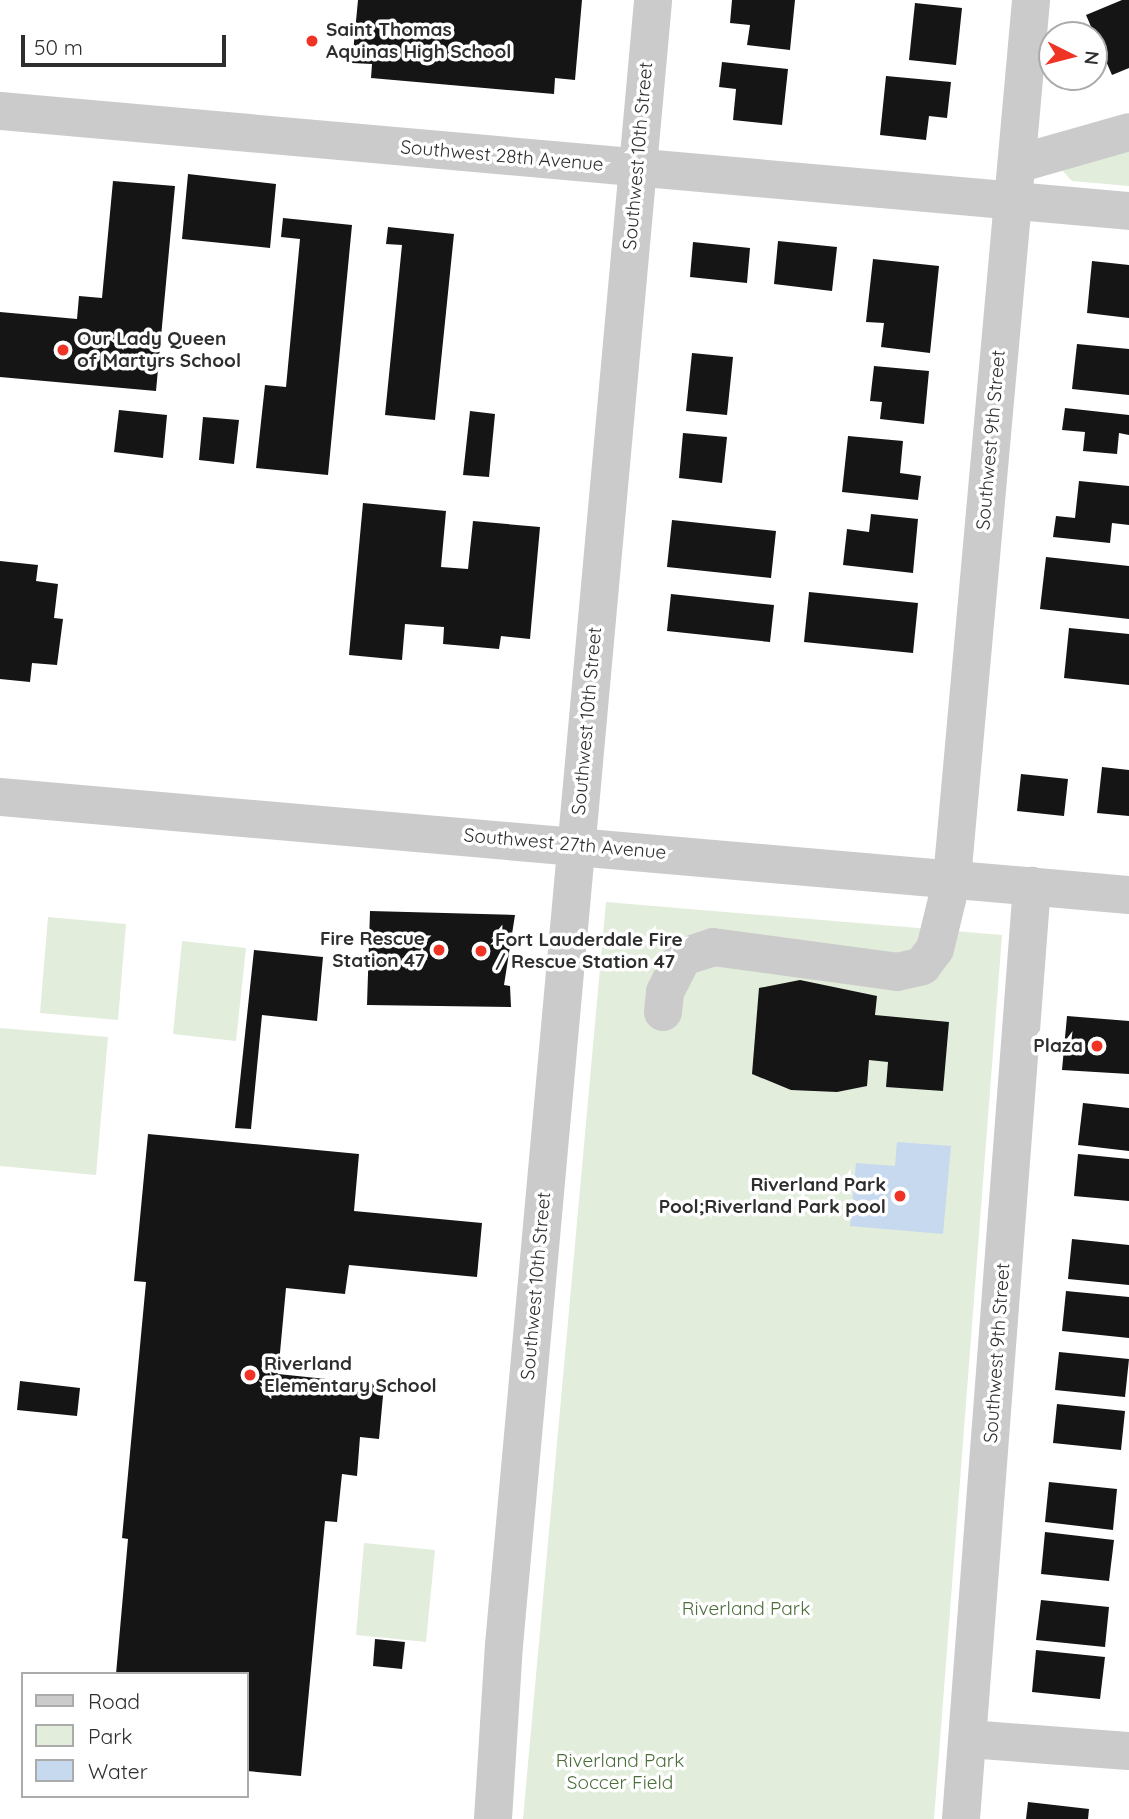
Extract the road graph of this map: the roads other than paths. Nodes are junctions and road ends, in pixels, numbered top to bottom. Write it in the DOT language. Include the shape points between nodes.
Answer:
graph roads {
  1 [pos="653,0"];
  2 [pos="1031,0"];
  3 [pos="0,111"];
  4 [pos="1129,132"];
  5 [pos="637,168"];
  6 [pos="1015,182"];
  7 [pos="1129,211"];
  8 [pos="0,797"];
  9 [pos="576,844"];
  10 [pos="952,879"];
  11 [pos="1032,886"];
  12 [pos="1129,895"];
  13 [pos="663,1012"];
  14 [pos="968,1739"];
  15 [pos="1129,1751"];
  16 [pos="493,1819"];
  17 [pos="961,1819"];
  1 -- 5 [label="street, Southwest 10th Street"];
  2 -- 6 [label="street, Southwest 9th Street"];
  3 -- 5 [label="street, Southwest 28th Avenue"];
  4 -- 6 [label="street"];
  5 -- 6 [label="street, Southwest 28th Avenue"];
  5 -- 9 [label="street, Southwest 10th Street"];
  6 -- 7 [label="street, Southwest 28th Avenue"];
  6 -- 10 [label="street, Southwest 9th Street"];
  8 -- 9 [label="street, Southwest 27th Avenue"];
  9 -- 10 [label="street, Southwest 27th Avenue"];
  9 -- 16 [label="street, Southwest 10th Street" via="504,1645"];
  10 -- 11 [label="street, Southwest 27th Avenue"];
  10 -- 13 [label="street, Southwest 9th Street" via="935,949 922,967 897,972 713,947 683,957 665,992"];
  11 -- 12 [label="street, Southwest 27th Avenue"];
  11 -- 14 [label="street, Southwest 9th Street"];
  14 -- 15 [label="street"];
  14 -- 17 [label="street, Southwest 9th Street"];
}
